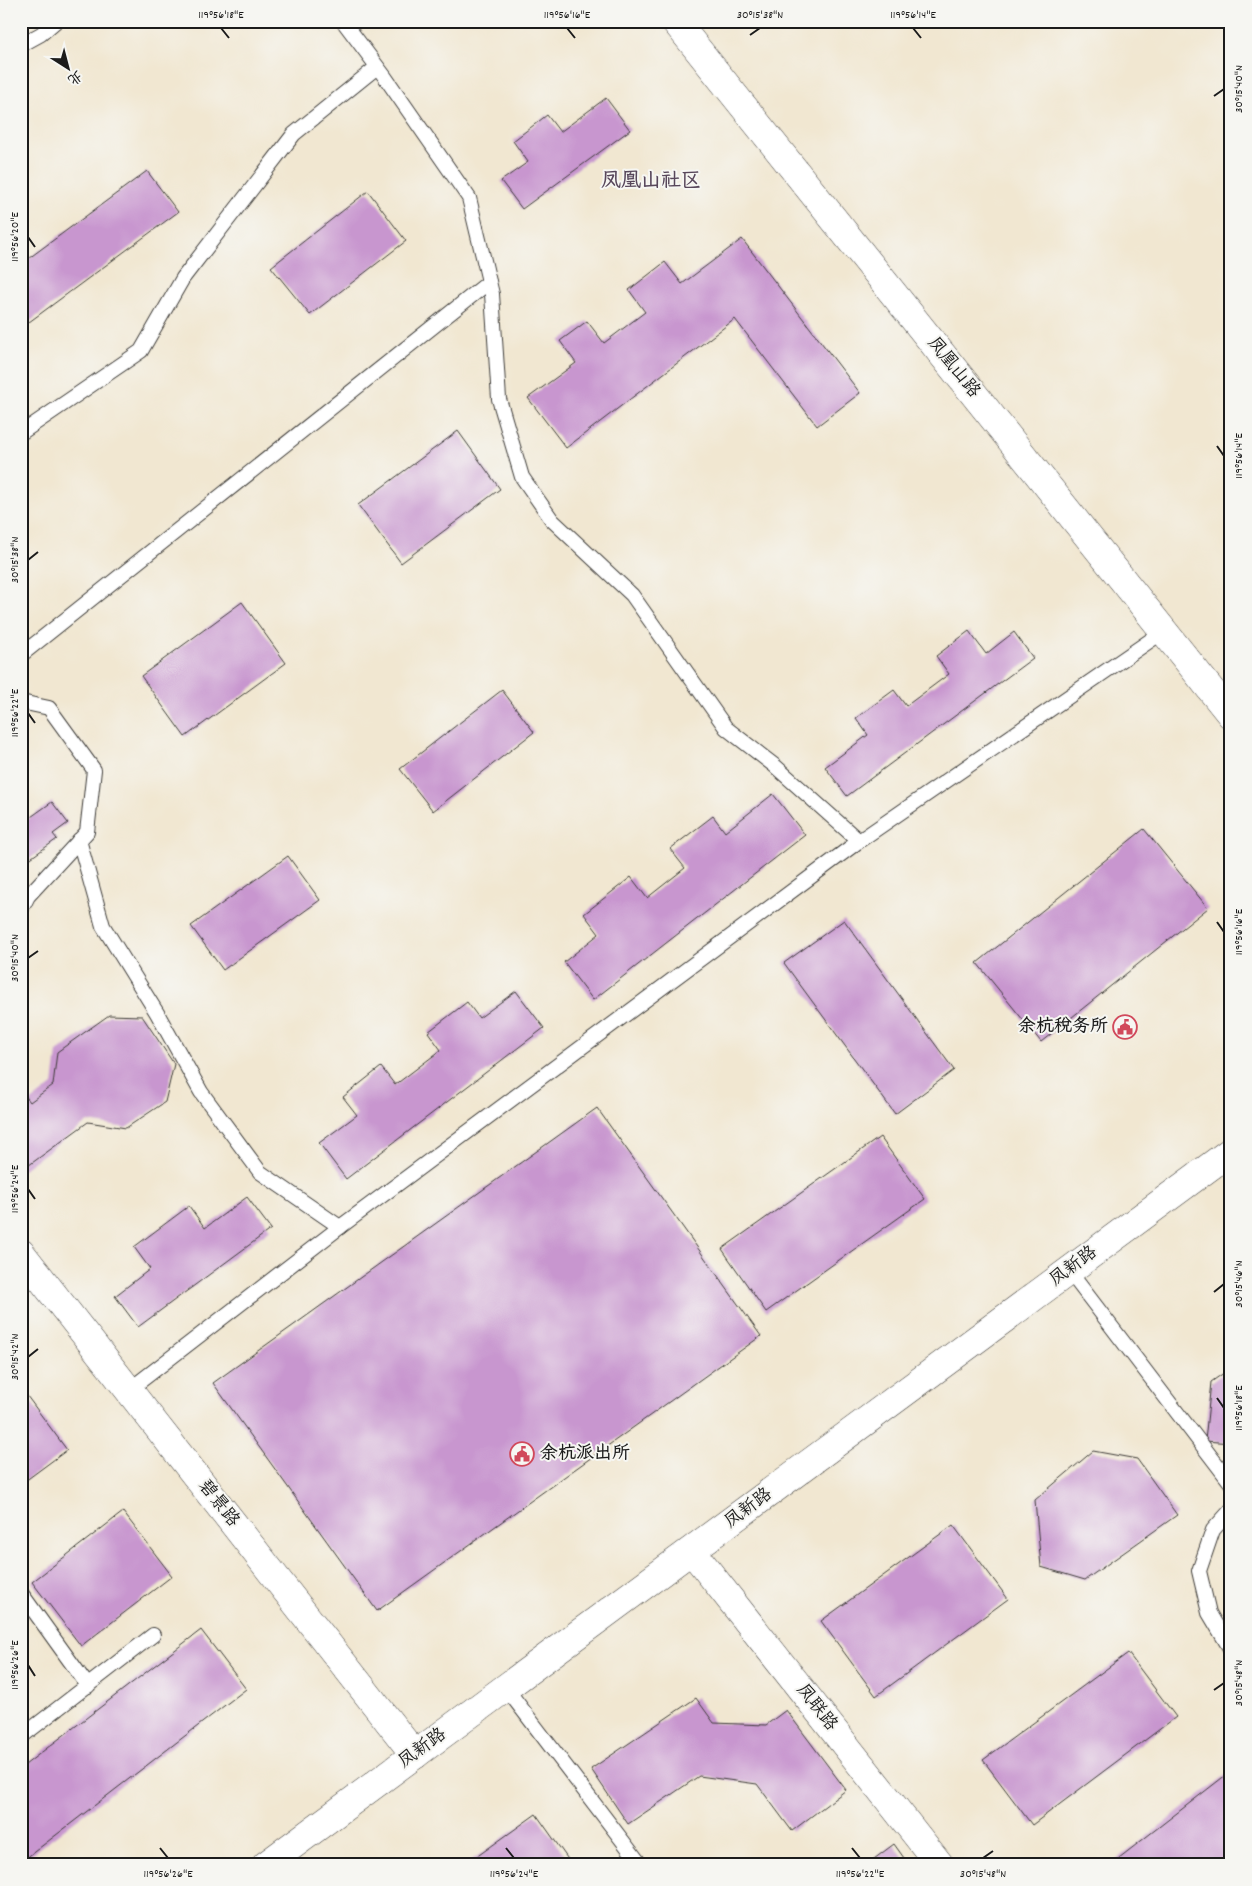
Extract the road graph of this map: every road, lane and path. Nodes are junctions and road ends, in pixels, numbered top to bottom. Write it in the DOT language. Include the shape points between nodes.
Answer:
graph roads {
  1 [pos="56,21"];
  2 [pos="343,21"];
  3 [pos="675,21"];
  4 [pos="21,45"];
  5 [pos="377,67"];
  6 [pos="489,282"];
  7 [pos="21,433"];
  8 [pos="1164,631"];
  9 [pos="21,654"];
  10 [pos="21,702"];
  11 [pos="1231,715"];
  12 [pos="79,840"];
  13 [pos="859,841"];
  14 [pos="21,910"];
  15 [pos="1231,1151"];
  16 [pos="340,1227"];
  17 [pos="21,1253"];
  18 [pos="1069,1271"];
  19 [pos="129,1390"];
  20 [pos="1231,1483"];
  21 [pos="1231,1510"];
  22 [pos="692,1550"];
  23 [pos="21,1593"];
  24 [pos="153,1635"];
  25 [pos="1231,1650"];
  26 [pos="88,1686"];
  27 [pos="506,1688"];
  28 [pos="21,1737"];
  29 [pos="415,1755"];
  30 [pos="266,1865"];
  31 [pos="642,1865"];
  32 [pos="940,1865"];
  1 -- 4 [label="lane"];
  2 -- 5 [label="lane"];
  3 -- 8 [label="street, 凤凰山路"];
  5 -- 6 [label="lane" via="469,198"];
  5 -- 7 [label="lane" via="294,134 182,278 142,351"];
  6 -- 9 [label="lane"];
  6 -- 13 [label="lane" via="499,399 522,477 552,520 632,595 726,728 775,766"];
  8 -- 11 [label="street, 凤凰山路"];
  8 -- 13 [label="lane"];
  10 -- 12 [label="lane" via="49,708 94,770 87,832"];
  12 -- 14 [label="lane" via="28,896"];
  12 -- 16 [label="lane" via="103,926 201,1092 260,1172"];
  13 -- 16 [label="lane"];
  15 -- 18 [label="street, 凤新路"];
  16 -- 19 [label="lane"];
  17 -- 19 [label="street, 碧景路"];
  18 -- 20 [label="lane"];
  18 -- 22 [label="street, 凤新路"];
  19 -- 29 [label="street, 碧景路"];
  21 -- 25 [label="lane" via="1213,1530 1199,1571 1209,1613"];
  22 -- 27 [label="street, 凤新路"];
  22 -- 32 [label="street, 凤联路"];
  23 -- 26 [label="lane"];
  24 -- 26 [label="lane"];
  26 -- 28 [label="lane"];
  27 -- 29 [label="street, 凤新路"];
  27 -- 31 [label="lane"];
  29 -- 30 [label="street, 凤新路"];
}
